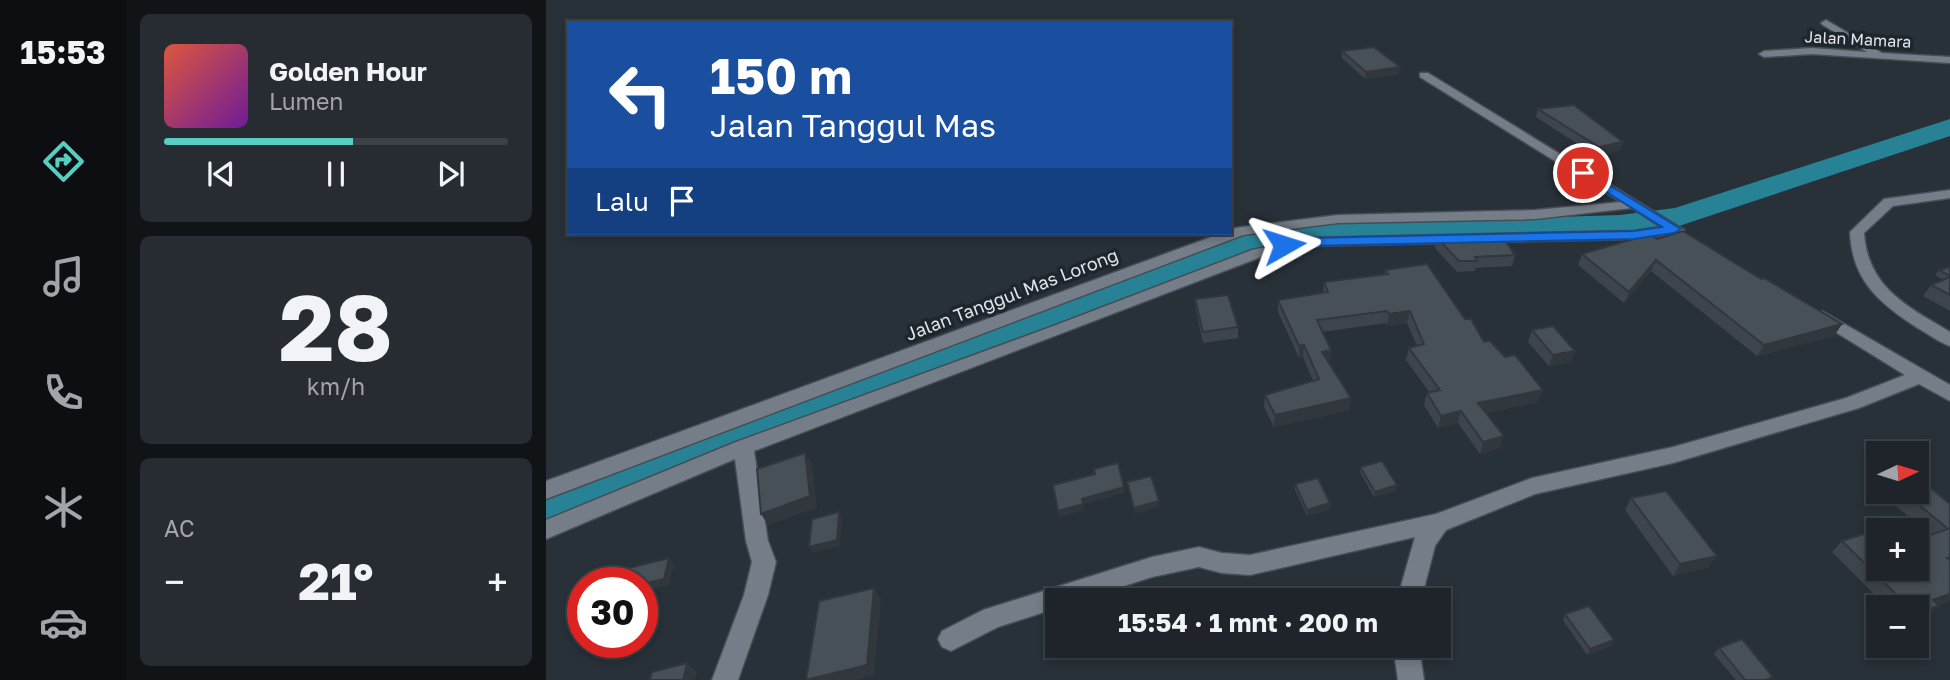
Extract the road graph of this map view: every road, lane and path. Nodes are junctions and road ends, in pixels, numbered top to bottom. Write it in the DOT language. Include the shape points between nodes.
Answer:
graph roads {
  1 [pos="1826,23"];
  2 [pos="1764,54"];
  3 [pos="1881,55"];
  4 [pos="1950,60"];
  5 [pos="1424,75"];
  6 [pos="1950,194"];
  7 [pos="1633,204"];
  8 [pos="1674,229"];
  9 [pos="1232,234"];
  10 [pos="1229,235"];
  11 [pos="1697,242"];
  12 [pos="1802,303"];
  13 [pos="1950,340"];
  14 [pos="1920,376"];
  15 [pos="1950,394"];
  16 [pos="743,447"];
  17 [pos="546,489"];
  18 [pos="1438,523"];
  19 [pos="546,530"];
  20 [pos="1412,588"];
  21 [pos="951,639"];
  22 [pos="1408,658"];
  23 [pos="725,680"];
  24 [pos="1411,680"];
  1 -- 3 [label="street"];
  2 -- 3 [label="street, Jalan Mamara"];
  3 -- 4 [label="street, Jalan Mamara"];
  5 -- 7 [label="street"];
  6 -- 13 [label="street" via="1889,202 1857,232 1856,244 1872,284 1901,310"];
  7 -- 8 [label="street"];
  7 -- 9 [label="street, Jalan Tanggul Mas Lorong" via="1510,215 1298,222"];
  8 -- 11 [label="street"];
  8 -- 16 [label="street" via="1634,235 1284,245"];
  10 -- 17 [label="street, Jalan Tanggul Mas Lorong"];
  12 -- 14 [label="street"];
  14 -- 15 [label="street"];
  14 -- 18 [label="street" via="1852,403 1673,455 1532,486"];
  16 -- 19 [label="street"];
  16 -- 23 [label="street" via="764,562"];
  18 -- 20 [label="street" via="1424,543"];
  18 -- 21 [label="street" via="1250,565 1199,557 1152,566 992,618"];
  22 -- 24 [label="street"];
}
